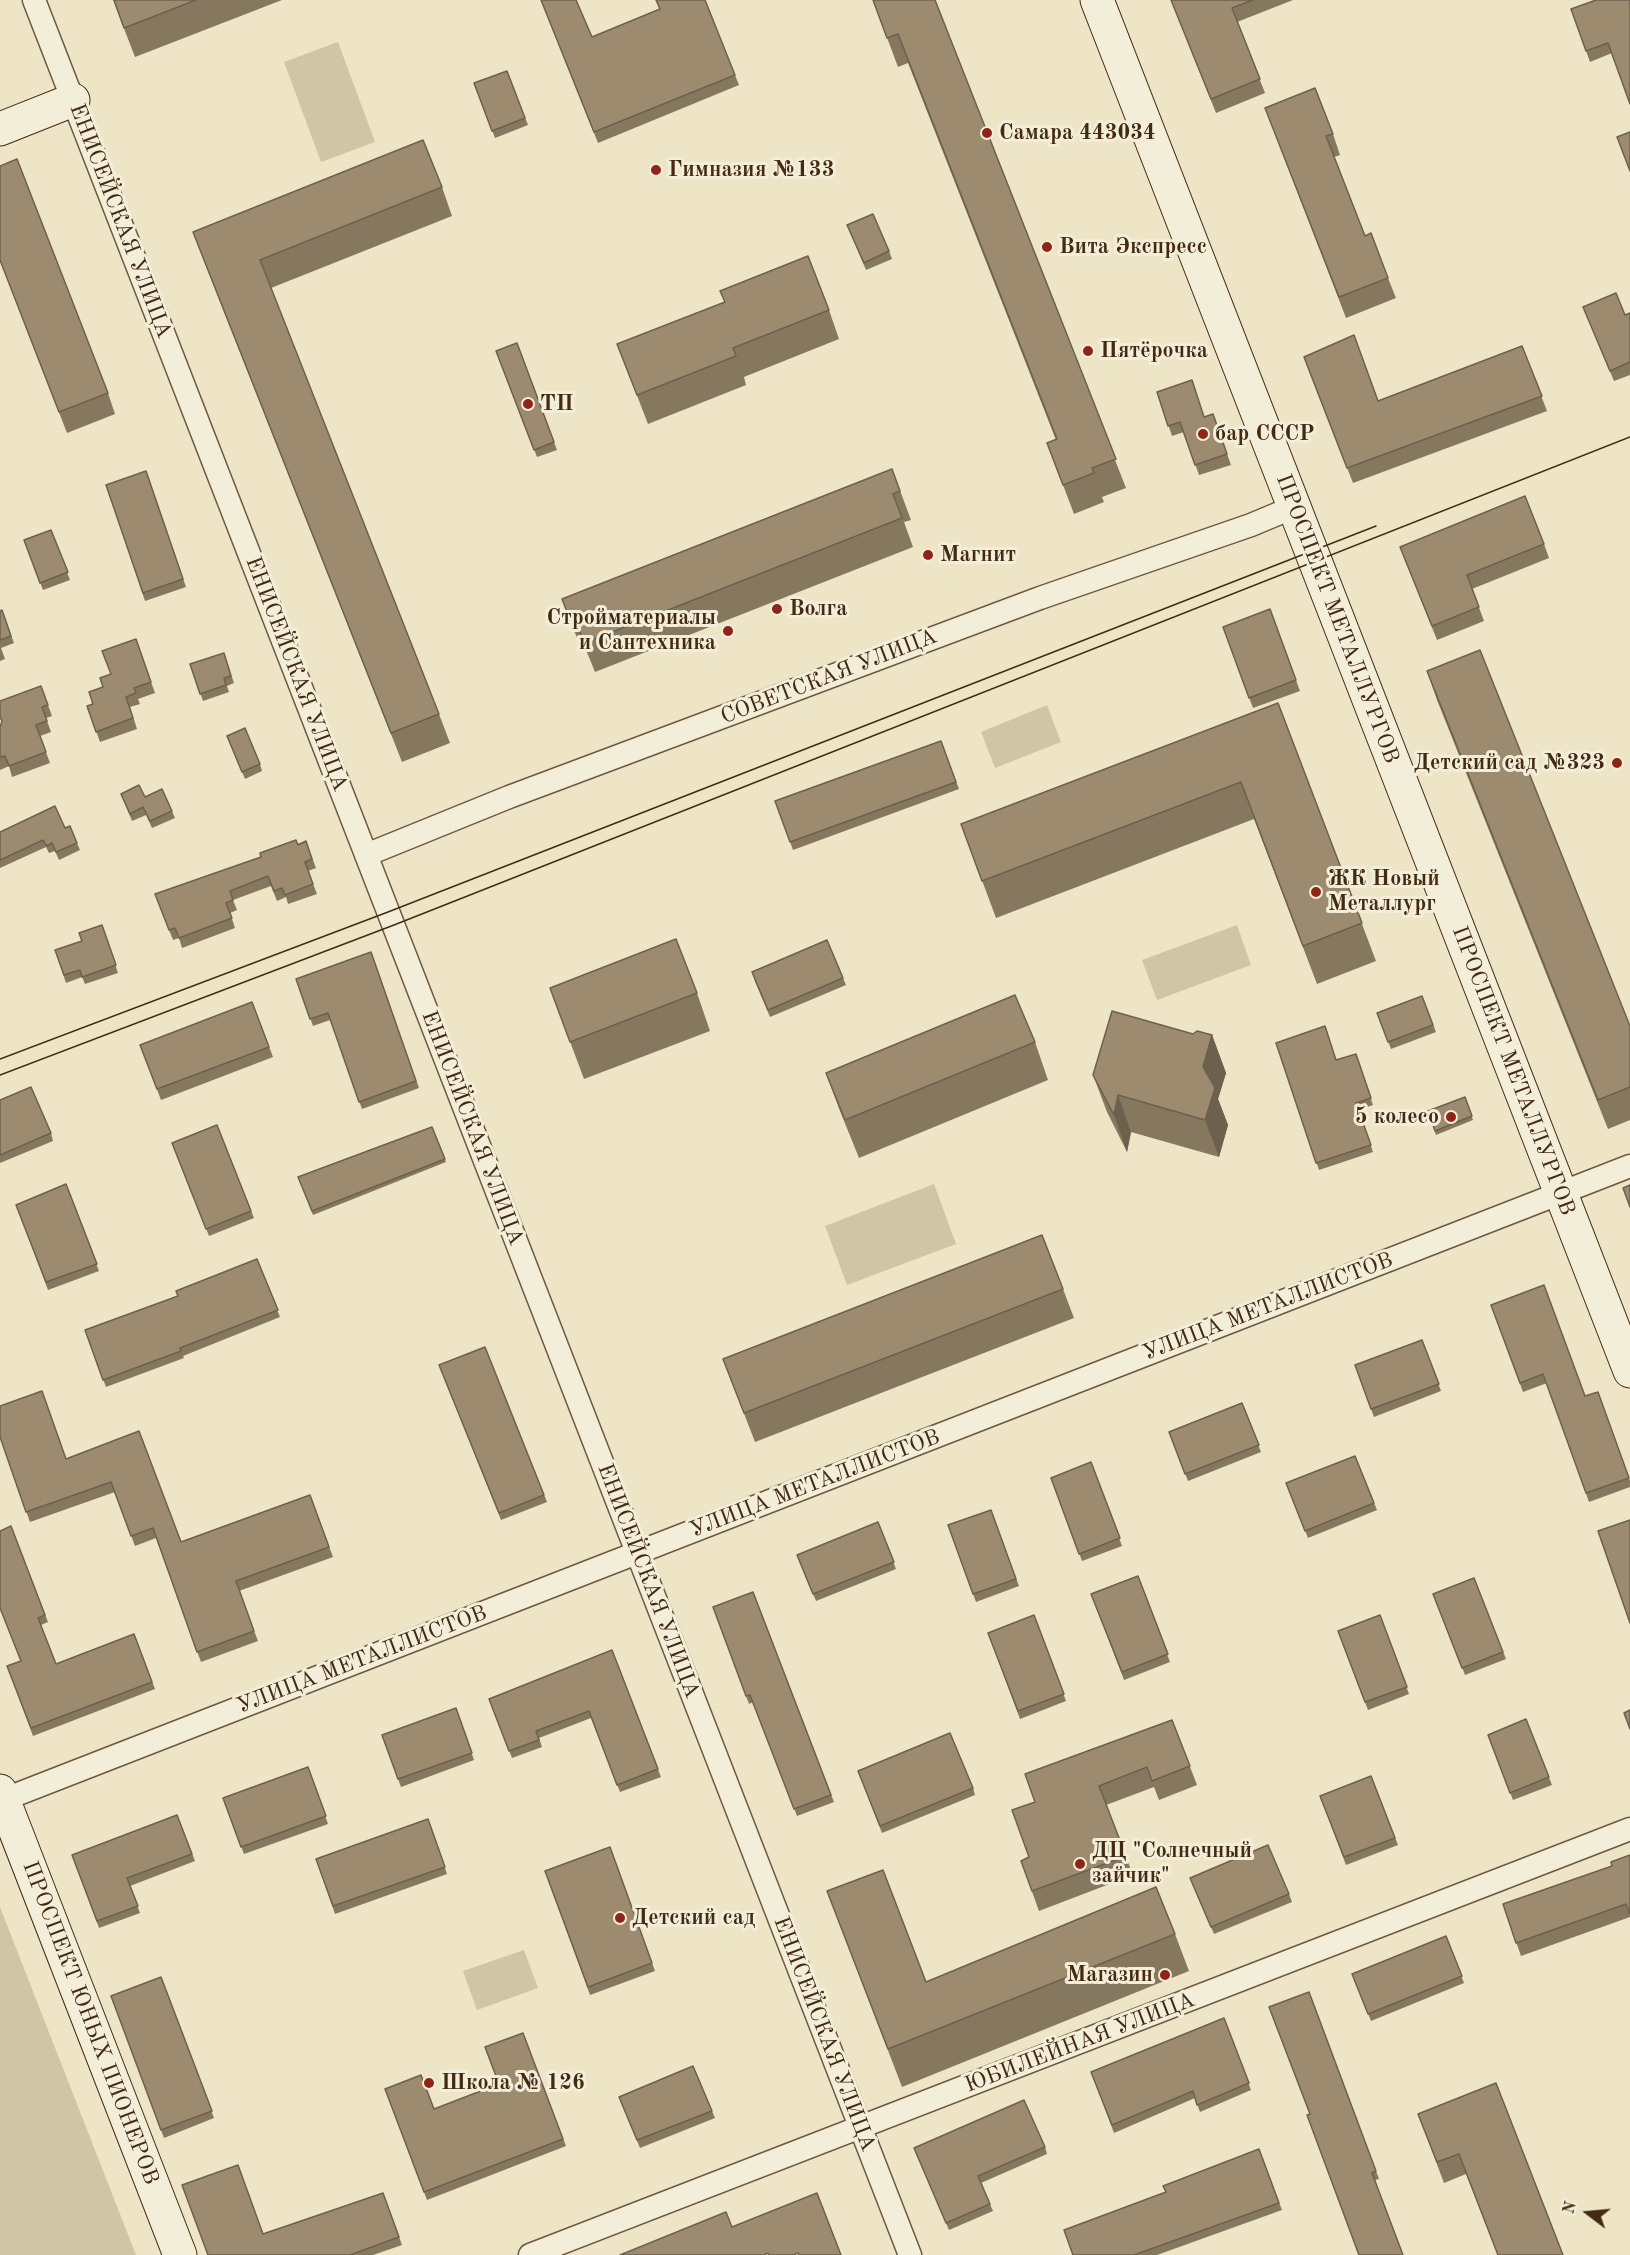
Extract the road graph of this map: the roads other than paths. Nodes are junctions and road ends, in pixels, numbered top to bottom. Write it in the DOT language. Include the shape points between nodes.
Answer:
graph roads {
  1 [pos="34,0"];
  2 [pos="1096,0"];
  3 [pos="73,100"];
  4 [pos="0,129"];
  5 [pos="1294,507"];
  6 [pos="366,855"];
  7 [pos="1630,1166"];
  8 [pos="1561,1193"];
  9 [pos="1630,1371"];
  10 [pos="637,1553"];
  11 [pos="1,1797"];
  12 [pos="1630,1829"];
  13 [pos="861,2128"];
  14 [pos="180,2255"];
  15 [pos="530,2255"];
  16 [pos="910,2255"];
  1 -- 3 [label="street, ЕНИСЕЙСКАЯ УЛИЦА"];
  2 -- 5 [label="street, ПРОСПЕКТ МЕТАЛЛУРГОВ"];
  3 -- 4 [label="street"];
  3 -- 6 [label="street, ЕНИСЕЙСКАЯ УЛИЦА"];
  5 -- 6 [label="street, СОВЕТСКАЯ УЛИЦА" via="1028,602"];
  5 -- 8 [label="street, ПРОСПЕКТ МЕТАЛЛУРГОВ"];
  6 -- 10 [label="street, ЕНИСЕЙСКАЯ УЛИЦА"];
  7 -- 8 [label="street, УЛИЦА МЕТАЛЛИСТОВ"];
  8 -- 9 [label="street, ПРОСПЕКТ МЕТАЛЛУРГОВ"];
  8 -- 10 [label="street, УЛИЦА МЕТАЛЛИСТОВ"];
  10 -- 11 [label="street, УЛИЦА МЕТАЛЛИСТОВ"];
  10 -- 13 [label="street, ЕНИСЕЙСКАЯ УЛИЦА"];
  11 -- 14 [label="street, ПРОСПЕКТ ЮНЫХ ПИОНЕРОВ"];
  12 -- 13 [label="street, ЮБИЛЕЙНАЯ УЛИЦА"];
  13 -- 15 [label="street, ЮБИЛЕЙНАЯ УЛИЦА"];
  13 -- 16 [label="street, ЕНИСЕЙСКАЯ УЛИЦА"];
}
